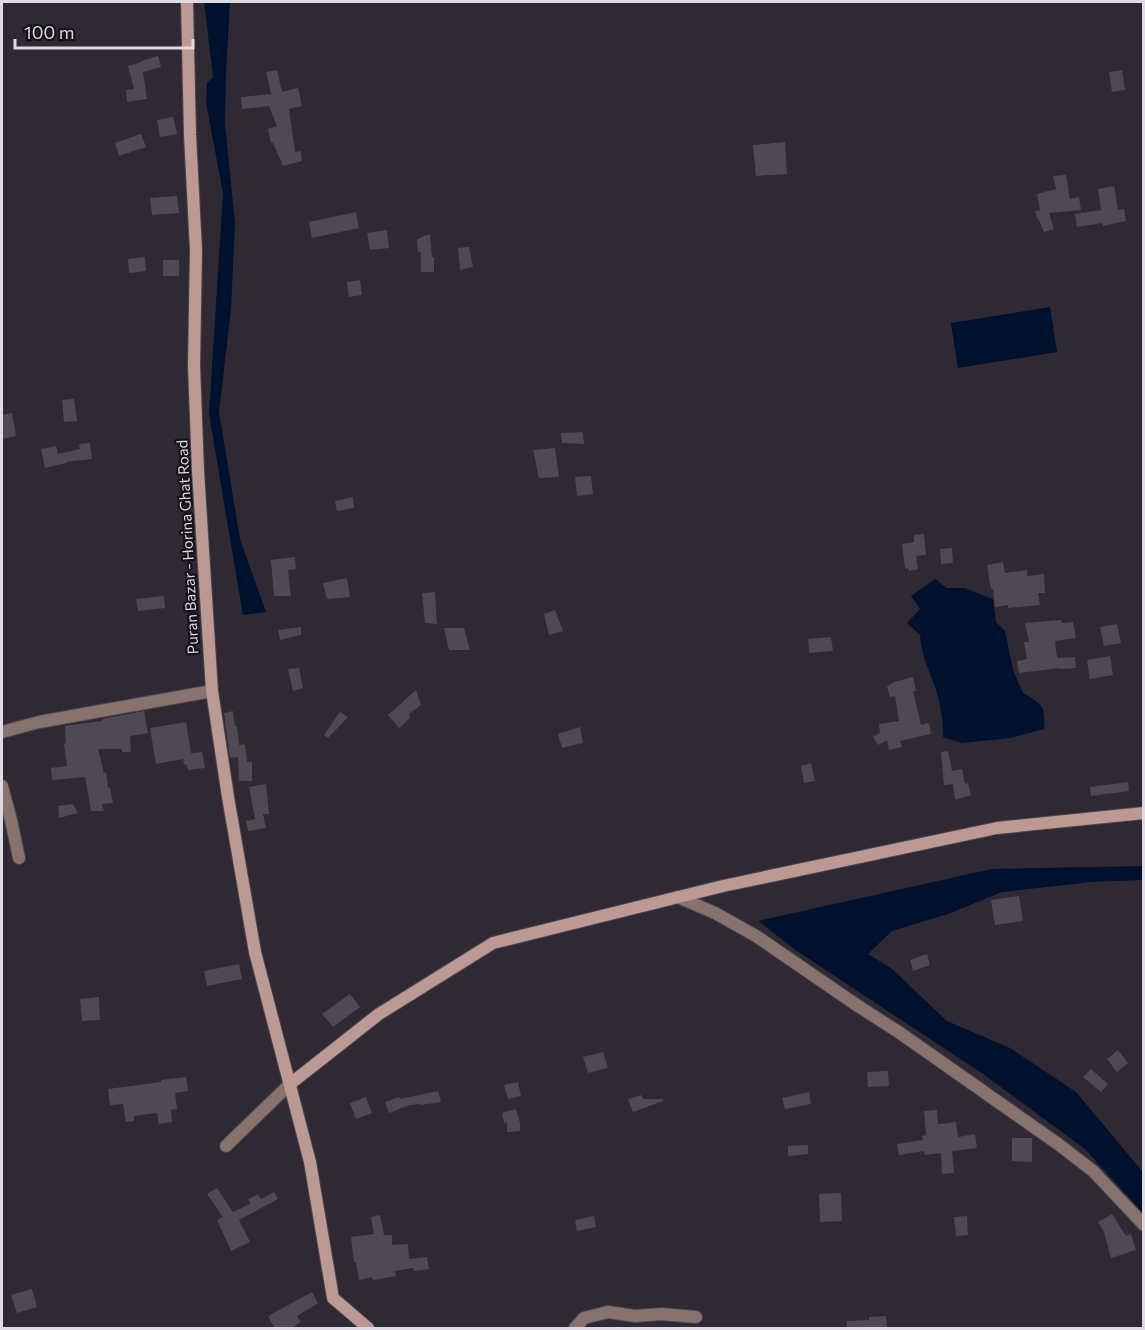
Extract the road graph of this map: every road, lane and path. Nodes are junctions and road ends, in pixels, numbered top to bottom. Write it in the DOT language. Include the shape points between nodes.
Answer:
graph roads {
  1 [pos="187,2"];
  2 [pos="212,691"];
  3 [pos="2,732"];
  4 [pos="2,786"];
  5 [pos="1143,813"];
  6 [pos="19,858"];
  7 [pos="678,897"];
  8 [pos="290,1084"];
  9 [pos="226,1146"];
  10 [pos="1143,1225"];
  11 [pos="696,1317"];
  12 [pos="368,1329"];
  13 [pos="575,1329"];
  1 -- 2 [label="main road, Puran Bazar - Horina Ghat Road" via="196,250 194,366"];
  2 -- 3 [label="street"];
  2 -- 8 [label="main road, Puran Bazar - Horina Ghat Road" via="255,952"];
  4 -- 6 [label="street"];
  5 -- 7 [label="main road" via="998,828"];
  7 -- 8 [label="main road" via="492,943 379,1014"];
  7 -- 10 [label="street" via="756,936 1058,1144 1093,1172"];
  8 -- 9 [label="street"];
  8 -- 12 [label="main road, Puran Bazar - Horina Ghat Road" via="310,1162 333,1298"];
  11 -- 13 [label="street" via="608,1312 584,1318"];
}
